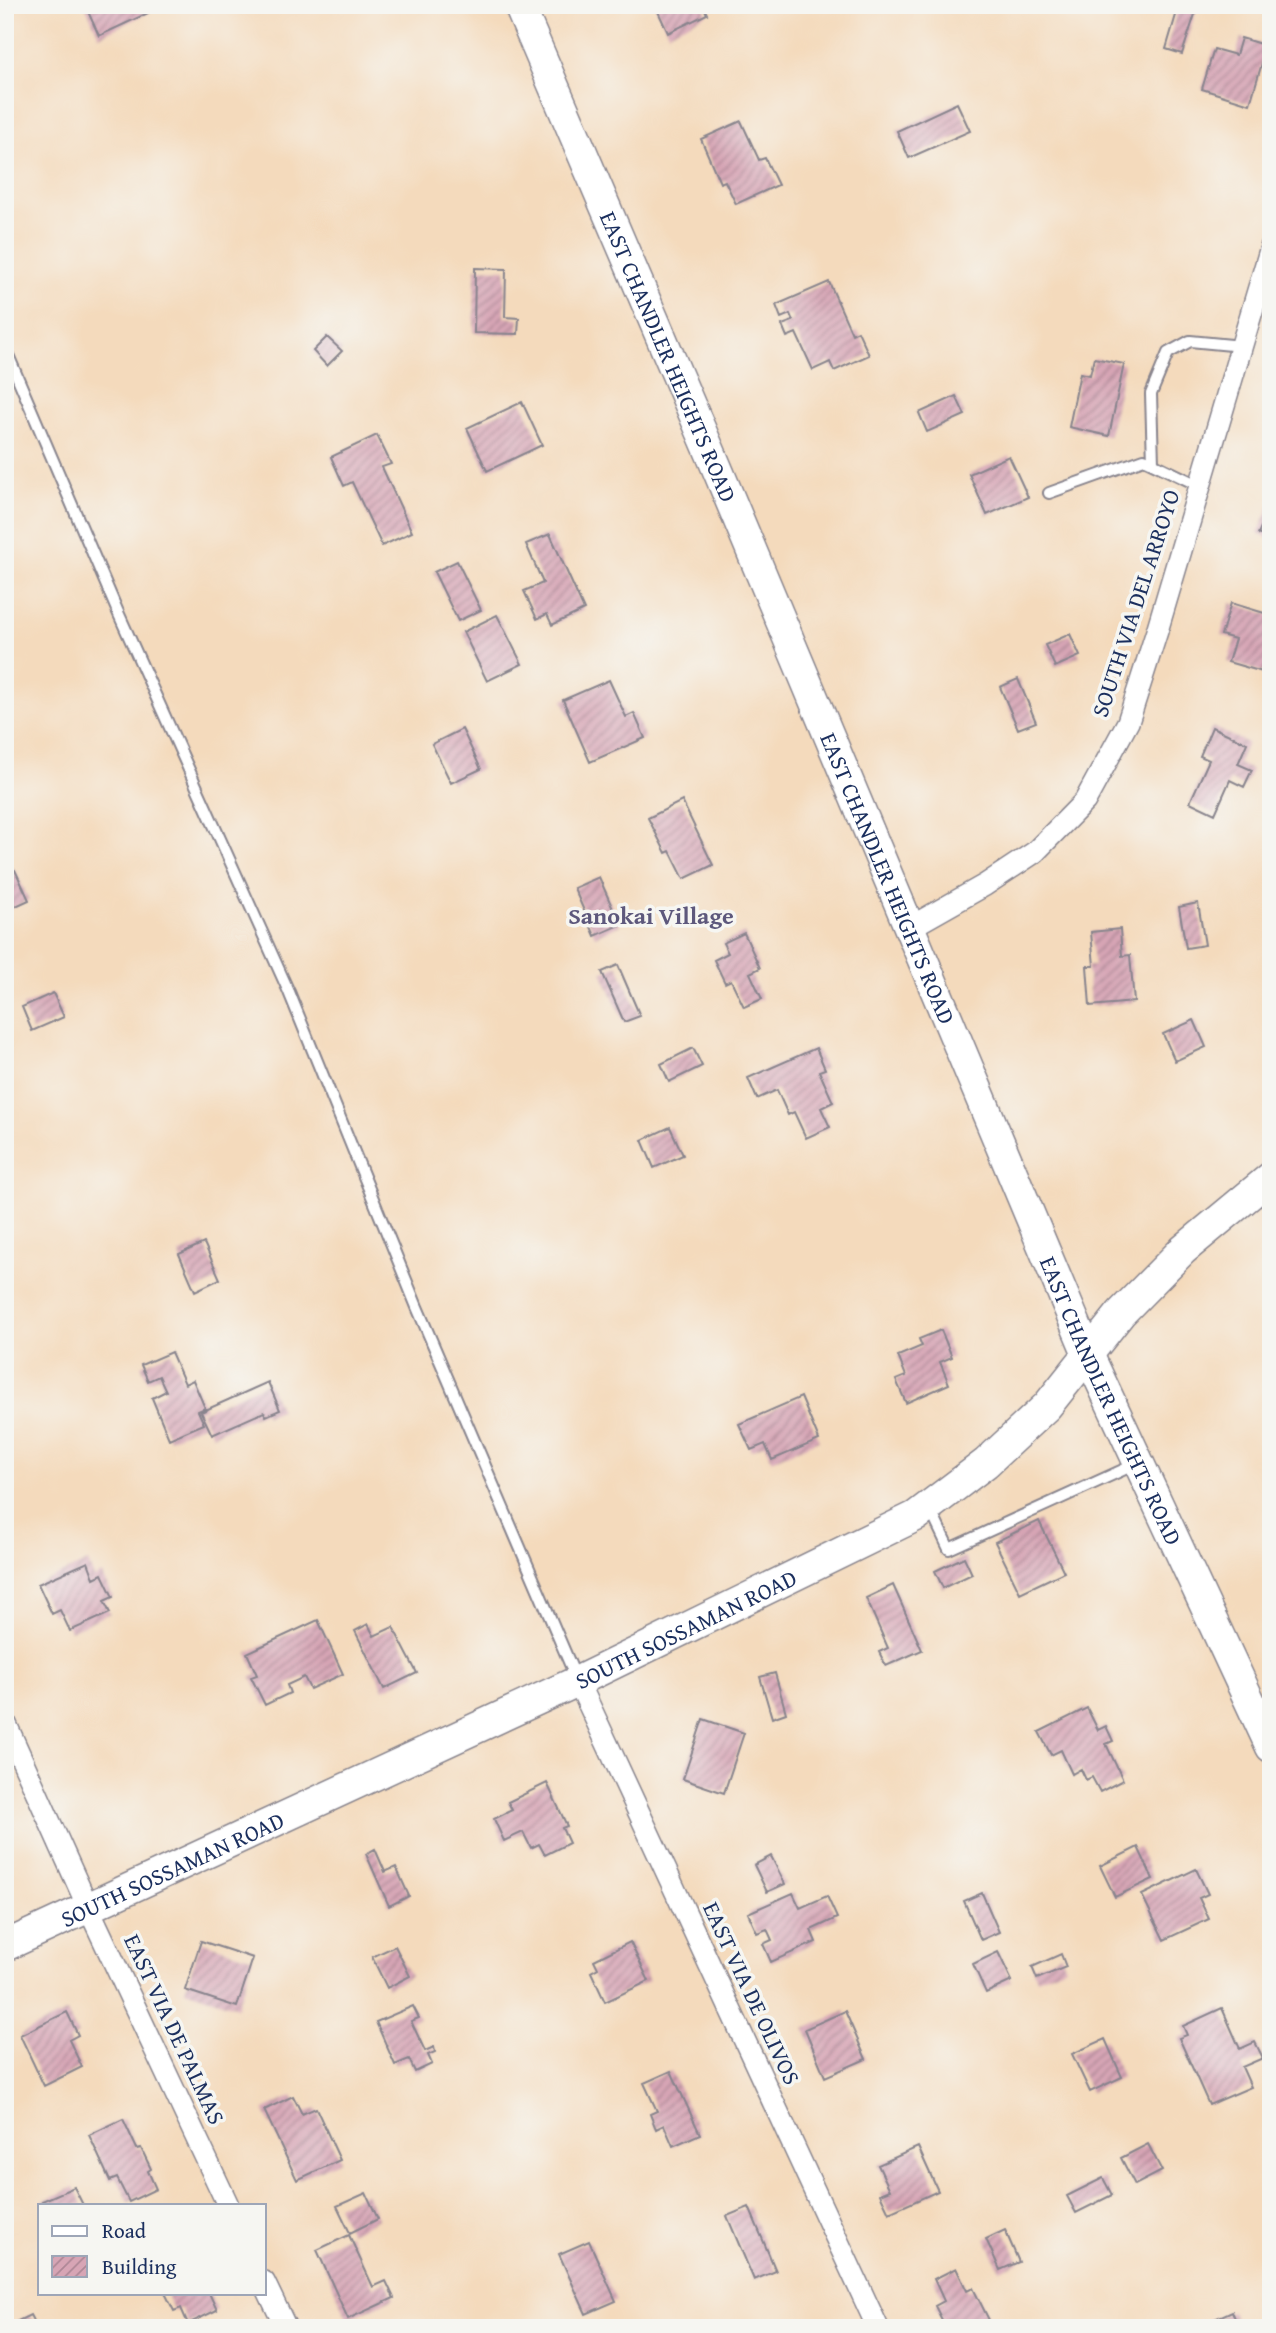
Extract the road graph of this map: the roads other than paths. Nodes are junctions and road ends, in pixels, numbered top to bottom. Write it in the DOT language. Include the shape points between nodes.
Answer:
graph roads {
  1 [pos="519,5"];
  2 [pos="1271,247"];
  3 [pos="1242,346"];
  4 [pos="5,348"];
  5 [pos="1153,463"];
  6 [pos="1200,486"];
  7 [pos="1049,493"];
  8 [pos="909,928"];
  9 [pos="1271,1177"];
  10 [pos="1088,1354"];
  11 [pos="1139,1463"];
  12 [pos="929,1507"];
  13 [pos="578,1681"];
  14 [pos="5,1722"];
  15 [pos="1271,1747"];
  16 [pos="88,1907"];
  17 [pos="5,1946"];
  18 [pos="228,2204"];
  19 [pos="266,2286"];
  20 [pos="286,2328"];
  21 [pos="878,2328"];
  1 -- 8 [label="main road, EAST CHANDLER HEIGHTS ROAD"];
  2 -- 3 [label="street, SOUTH VIA DEL ARROYO"];
  3 -- 5 [label="lane" via="1190,341 1168,353 1151,394"];
  3 -- 6 [label="street, SOUTH VIA DEL ARROYO"];
  4 -- 13 [label="lane" via="289,992 417,1307"];
  5 -- 6 [label="lane"];
  5 -- 7 [label="lane" via="1144,459"];
  6 -- 8 [label="street, SOUTH VIA DEL ARROYO" via="1128,722 1085,801 1035,852"];
  8 -- 10 [label="main road, EAST CHANDLER HEIGHTS ROAD"];
  9 -- 10 [label="main road, SOUTH SOSSAMAN ROAD" via="1183,1250"];
  10 -- 11 [label="main road, EAST CHANDLER HEIGHTS ROAD"];
  10 -- 12 [label="main road, SOUTH SOSSAMAN ROAD" via="1047,1406 986,1463"];
  11 -- 12 [label="lane" via="949,1549"];
  11 -- 15 [label="main road, EAST CHANDLER HEIGHTS ROAD"];
  12 -- 13 [label="main road, SOUTH SOSSAMAN ROAD" via="896,1528"];
  13 -- 16 [label="main road, SOUTH SOSSAMAN ROAD"];
  13 -- 21 [label="street, EAST VIA DE OLIVOS"];
  14 -- 16 [label="street, EAST VIA DE PALMAS"];
  16 -- 17 [label="main road, SOUTH SOSSAMAN ROAD"];
  16 -- 18 [label="street, EAST VIA DE PALMAS"];
  19 -- 20 [label="street"];
}
